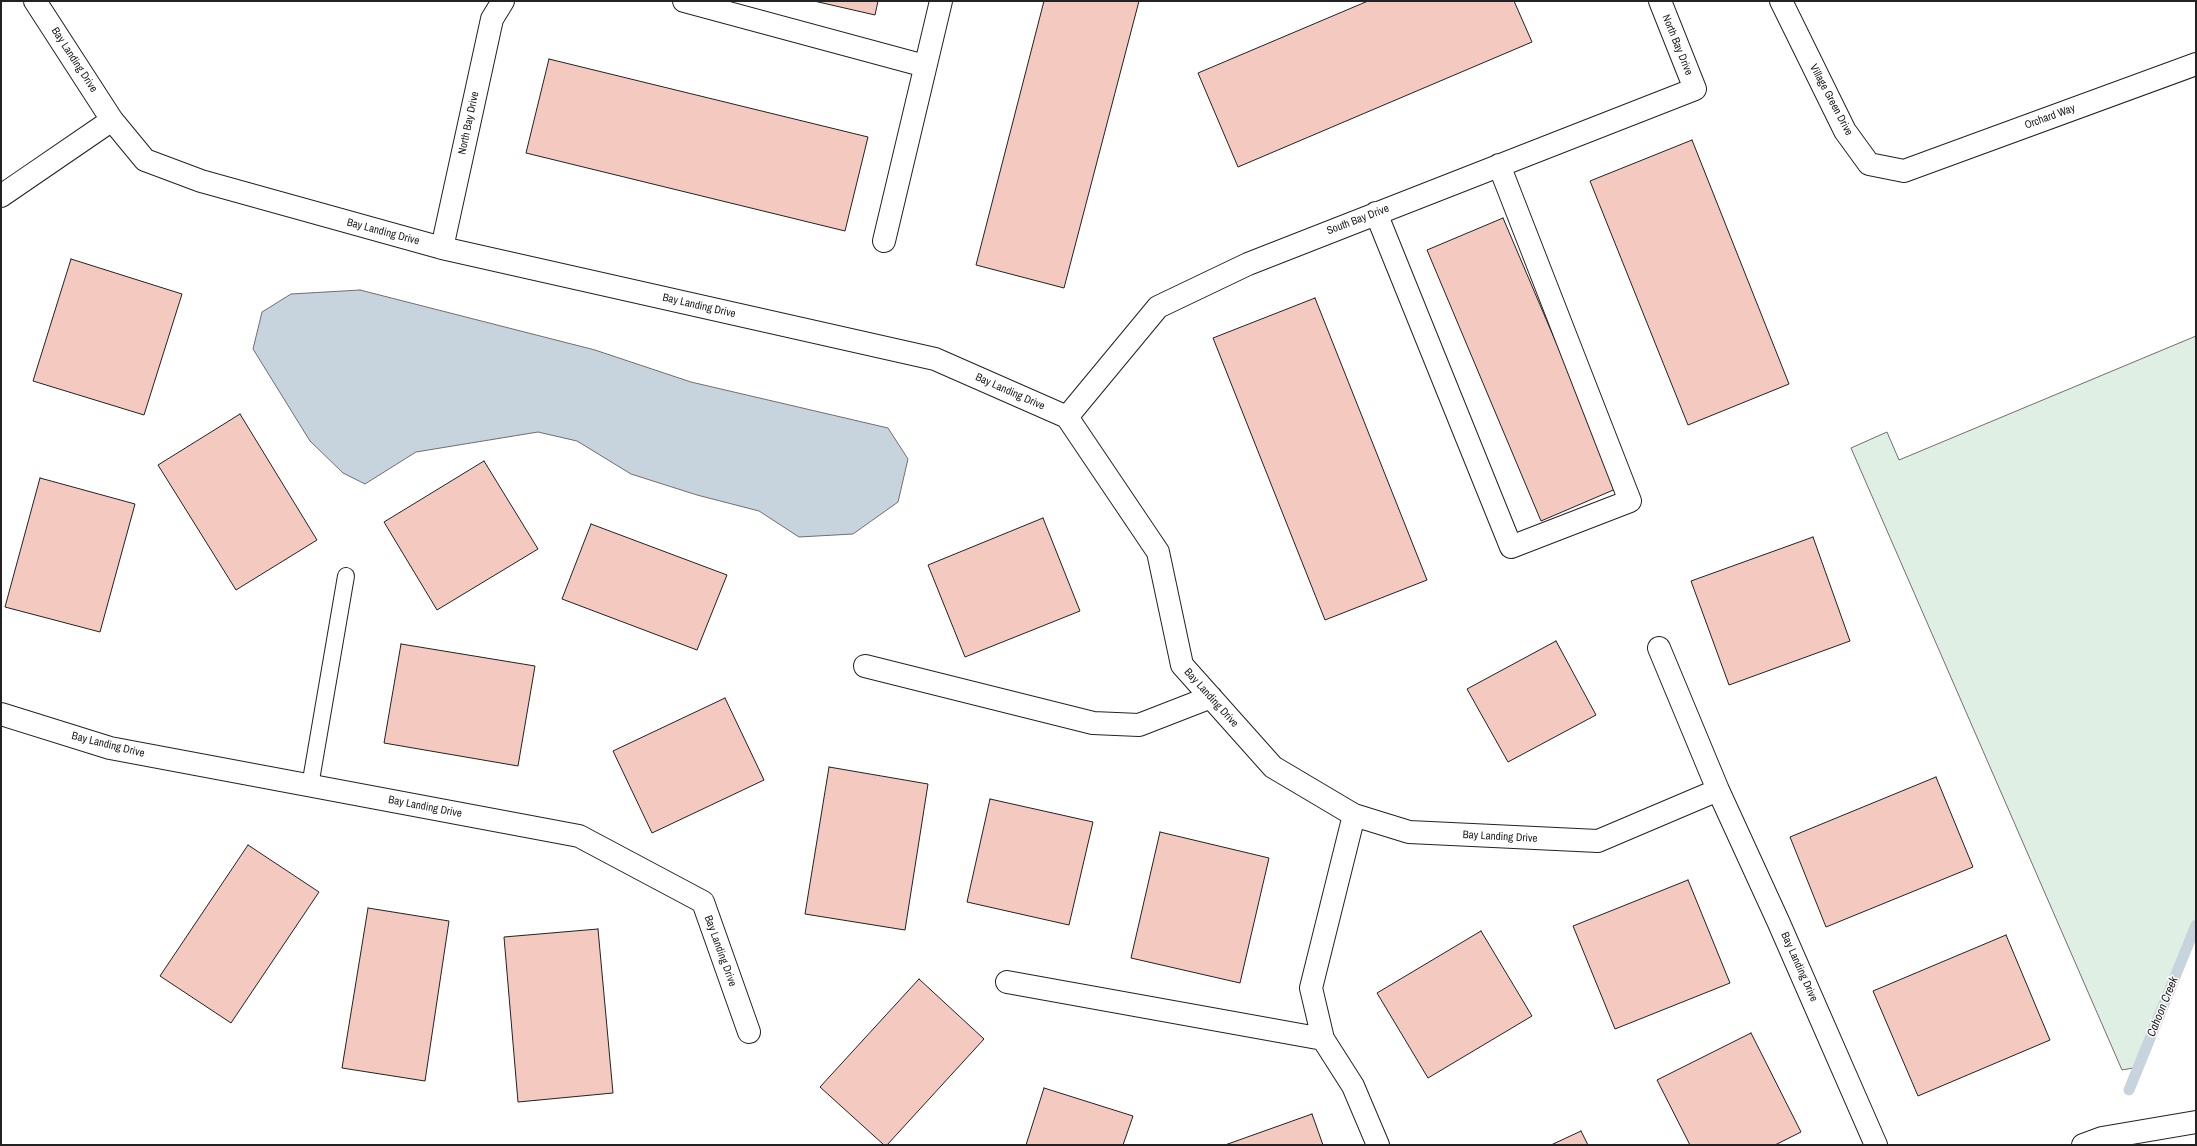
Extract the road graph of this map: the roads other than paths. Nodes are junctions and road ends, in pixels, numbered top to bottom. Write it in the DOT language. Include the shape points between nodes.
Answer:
graph roads {
  1 [pos="35,1"];
  2 [pos="503,1"];
  3 [pos="684,1"];
  4 [pos="941,1"];
  5 [pos="1660,1"];
  6 [pos="1781,1"];
  7 [pos="2196,64"];
  8 [pos="925,66"];
  9 [pos="1695,89"];
  10 [pos="112,120"];
  11 [pos="1499,165"];
  12 [pos="1904,171"];
  13 [pos="1,196"];
  14 [pos="1376,213"];
  15 [pos="884,241"];
  16 [pos="442,248"];
  17 [pos="1067,417"];
  18 [pos="346,576"];
  19 [pos="1659,648"];
  20 [pos="865,666"];
  21 [pos="1210,697"];
  22 [pos="1,714"];
  23 [pos="310,786"];
  24 [pos="1718,790"];
  25 [pos="1354,815"];
  26 [pos="1007,982"];
  27 [pos="749,1032"];
  28 [pos="1323,1039"];
  29 [pos="2196,1122"];
  30 [pos="1378,1145"];
  31 [pos="1876,1145"];
  32 [pos="2083,1145"];
  1 -- 10 [label="street, Bay Landing Drive"];
  2 -- 16 [label="street, North Bay Drive" via="492,19"];
  3 -- 8 [label="street"];
  4 -- 8 [label="street"];
  5 -- 9 [label="street, North Bay Drive"];
  6 -- 12 [label="street, Village Green Drive" via="1845,131 1869,164"];
  7 -- 12 [label="street, Orchard Way"];
  8 -- 15 [label="street"];
  9 -- 11 [label="street, South Bay Drive"];
  10 -- 13 [label="street"];
  10 -- 16 [label="street, Bay Landing Drive" via="145,160 201,182"];
  11 -- 14 [label="street, South Bay Drive"];
  11 -- 14 [label="street" via="1630,501 1511,547"];
  14 -- 17 [label="street, South Bay Drive" via="1248,264 1158,306"];
  16 -- 17 [label="street, Bay Landing Drive" via="935,359"];
  17 -- 21 [label="street, Bay Landing Drive" via="1158,552 1182,665"];
  18 -- 23 [label="lane"];
  19 -- 24 [label="street, Bay Landing Drive"];
  20 -- 21 [label="street" via="1093,723 1139,725"];
  21 -- 25 [label="street, Bay Landing Drive" via="1273,767"];
  22 -- 23 [label="street, Bay Landing Drive" via="110,748"];
  23 -- 27 [label="street, Bay Landing Drive" via="579,836 703,902"];
  24 -- 25 [label="street, Bay Landing Drive" via="1598,841 1409,832"];
  24 -- 31 [label="street, Bay Landing Drive"];
  25 -- 28 [label="street" via="1311,988"];
  26 -- 28 [label="street"];
  28 -- 30 [label="street" via="1353,1086"];
  29 -- 32 [label="street" via="2102,1138"];
}
